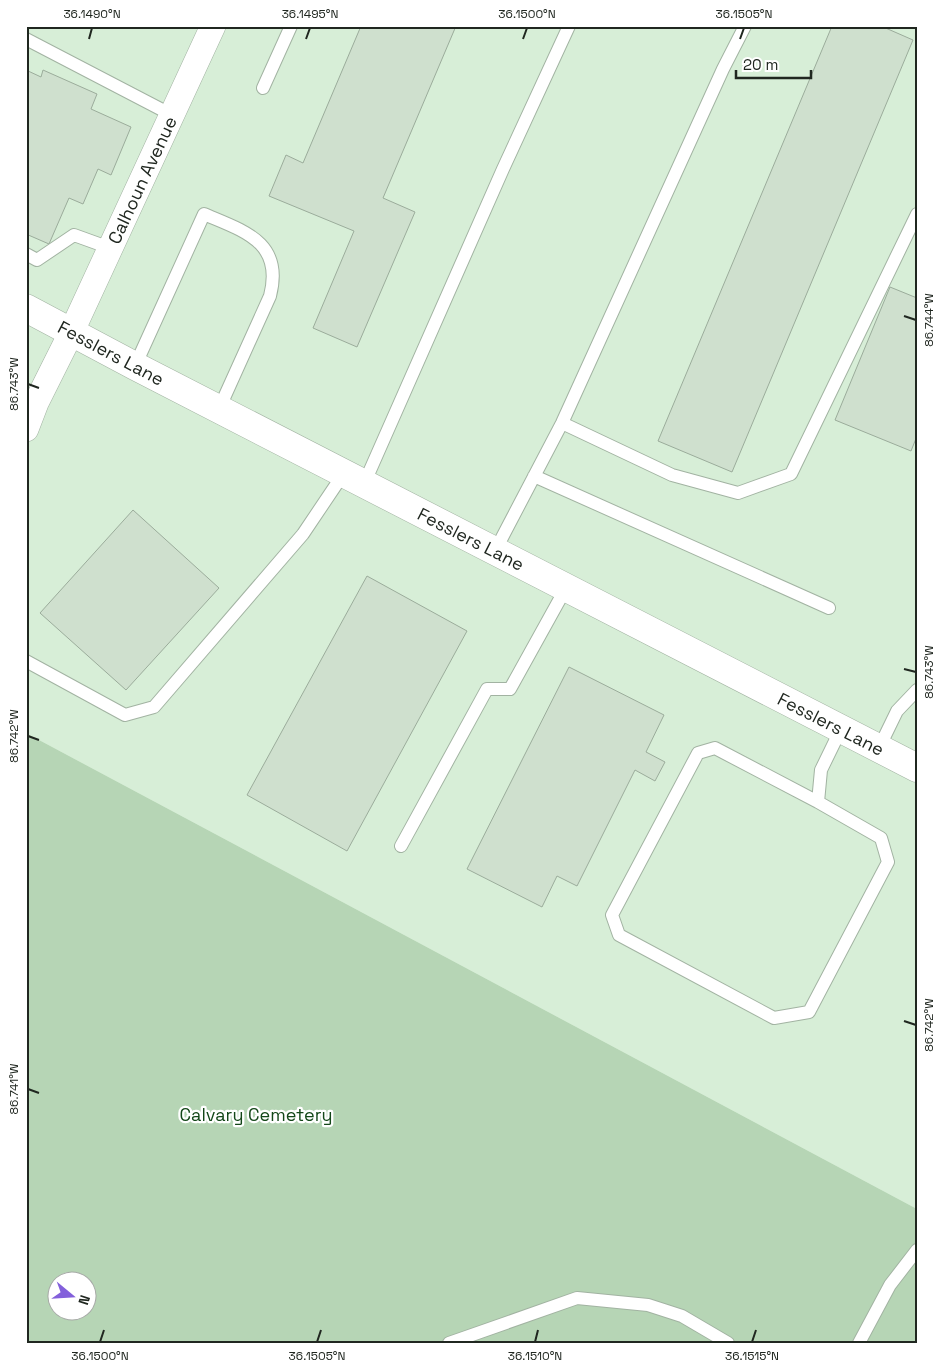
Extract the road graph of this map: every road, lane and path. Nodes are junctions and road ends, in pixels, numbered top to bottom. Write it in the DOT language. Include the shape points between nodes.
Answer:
graph roads {
  1 [pos="291,26"];
  2 [pos="569,26"];
  3 [pos="745,26"];
  4 [pos="209,28"];
  5 [pos="26,39"];
  6 [pos="263,88"];
  7 [pos="172,115"];
  8 [pos="917,214"];
  9 [pos="110,248"];
  10 [pos="26,254"];
  11 [pos="26,308"];
  12 [pos="71,333"];
  13 [pos="135,366"];
  14 [pos="219,409"];
  15 [pos="562,423"];
  16 [pos="26,429"];
  17 [pos="534,476"];
  18 [pos="354,479"];
  19 [pos="495,551"];
  20 [pos="566,588"];
  21 [pos="828,608"];
  22 [pos="26,660"];
  23 [pos="917,690"];
  24 [pos="841,729"];
  25 [pos="878,748"];
  26 [pos="917,768"];
  27 [pos="818,802"];
  28 [pos="400,846"];
  29 [pos="917,1250"];
  30 [pos="449,1343"];
  31 [pos="728,1343"];
  32 [pos="859,1343"];
  1 -- 6 [label="lane"];
  2 -- 18 [label="lane"];
  3 -- 15 [label="lane"];
  4 -- 7 [label="street, Calhoun Avenue"];
  5 -- 7 [label="lane"];
  7 -- 9 [label="street, Calhoun Avenue"];
  8 -- 15 [label="lane" via="791,474 738,493 672,476"];
  9 -- 10 [label="lane" via="74,235 37,260"];
  9 -- 12 [label="street, Calhoun Avenue"];
  11 -- 12 [label="main road, Fesslers Lane"];
  12 -- 13 [label="main road, Fesslers Lane"];
  12 -- 16 [label="street, Calhoun Avenue"];
  13 -- 14 [label="main road, Fesslers Lane"];
  13 -- 14 [label="lane" via="204,214 245,232 266,250 273,274 272,286"];
  14 -- 18 [label="main road, Fesslers Lane"];
  15 -- 17 [label="lane"];
  17 -- 19 [label="lane"];
  17 -- 21 [label="lane"];
  18 -- 19 [label="main road, Fesslers Lane"];
  18 -- 22 [label="lane" via="154,707 125,715"];
  19 -- 20 [label="main road, Fesslers Lane"];
  20 -- 24 [label="main road, Fesslers Lane"];
  20 -- 28 [label="lane" via="510,689 487,689"];
  23 -- 25 [label="lane" via="897,711"];
  24 -- 25 [label="main road, Fesslers Lane"];
  24 -- 27 [label="lane" via="821,770"];
  25 -- 26 [label="main road, Fesslers Lane"];
  27 -- 27 [label="lane" via="881,838 888,862 809,1012 774,1018 619,935 612,915 698,753 715,748"];
  29 -- 32 [label="lane" via="890,1285"];
  30 -- 31 [label="lane" via="577,1298 648,1305 682,1316"];
}
